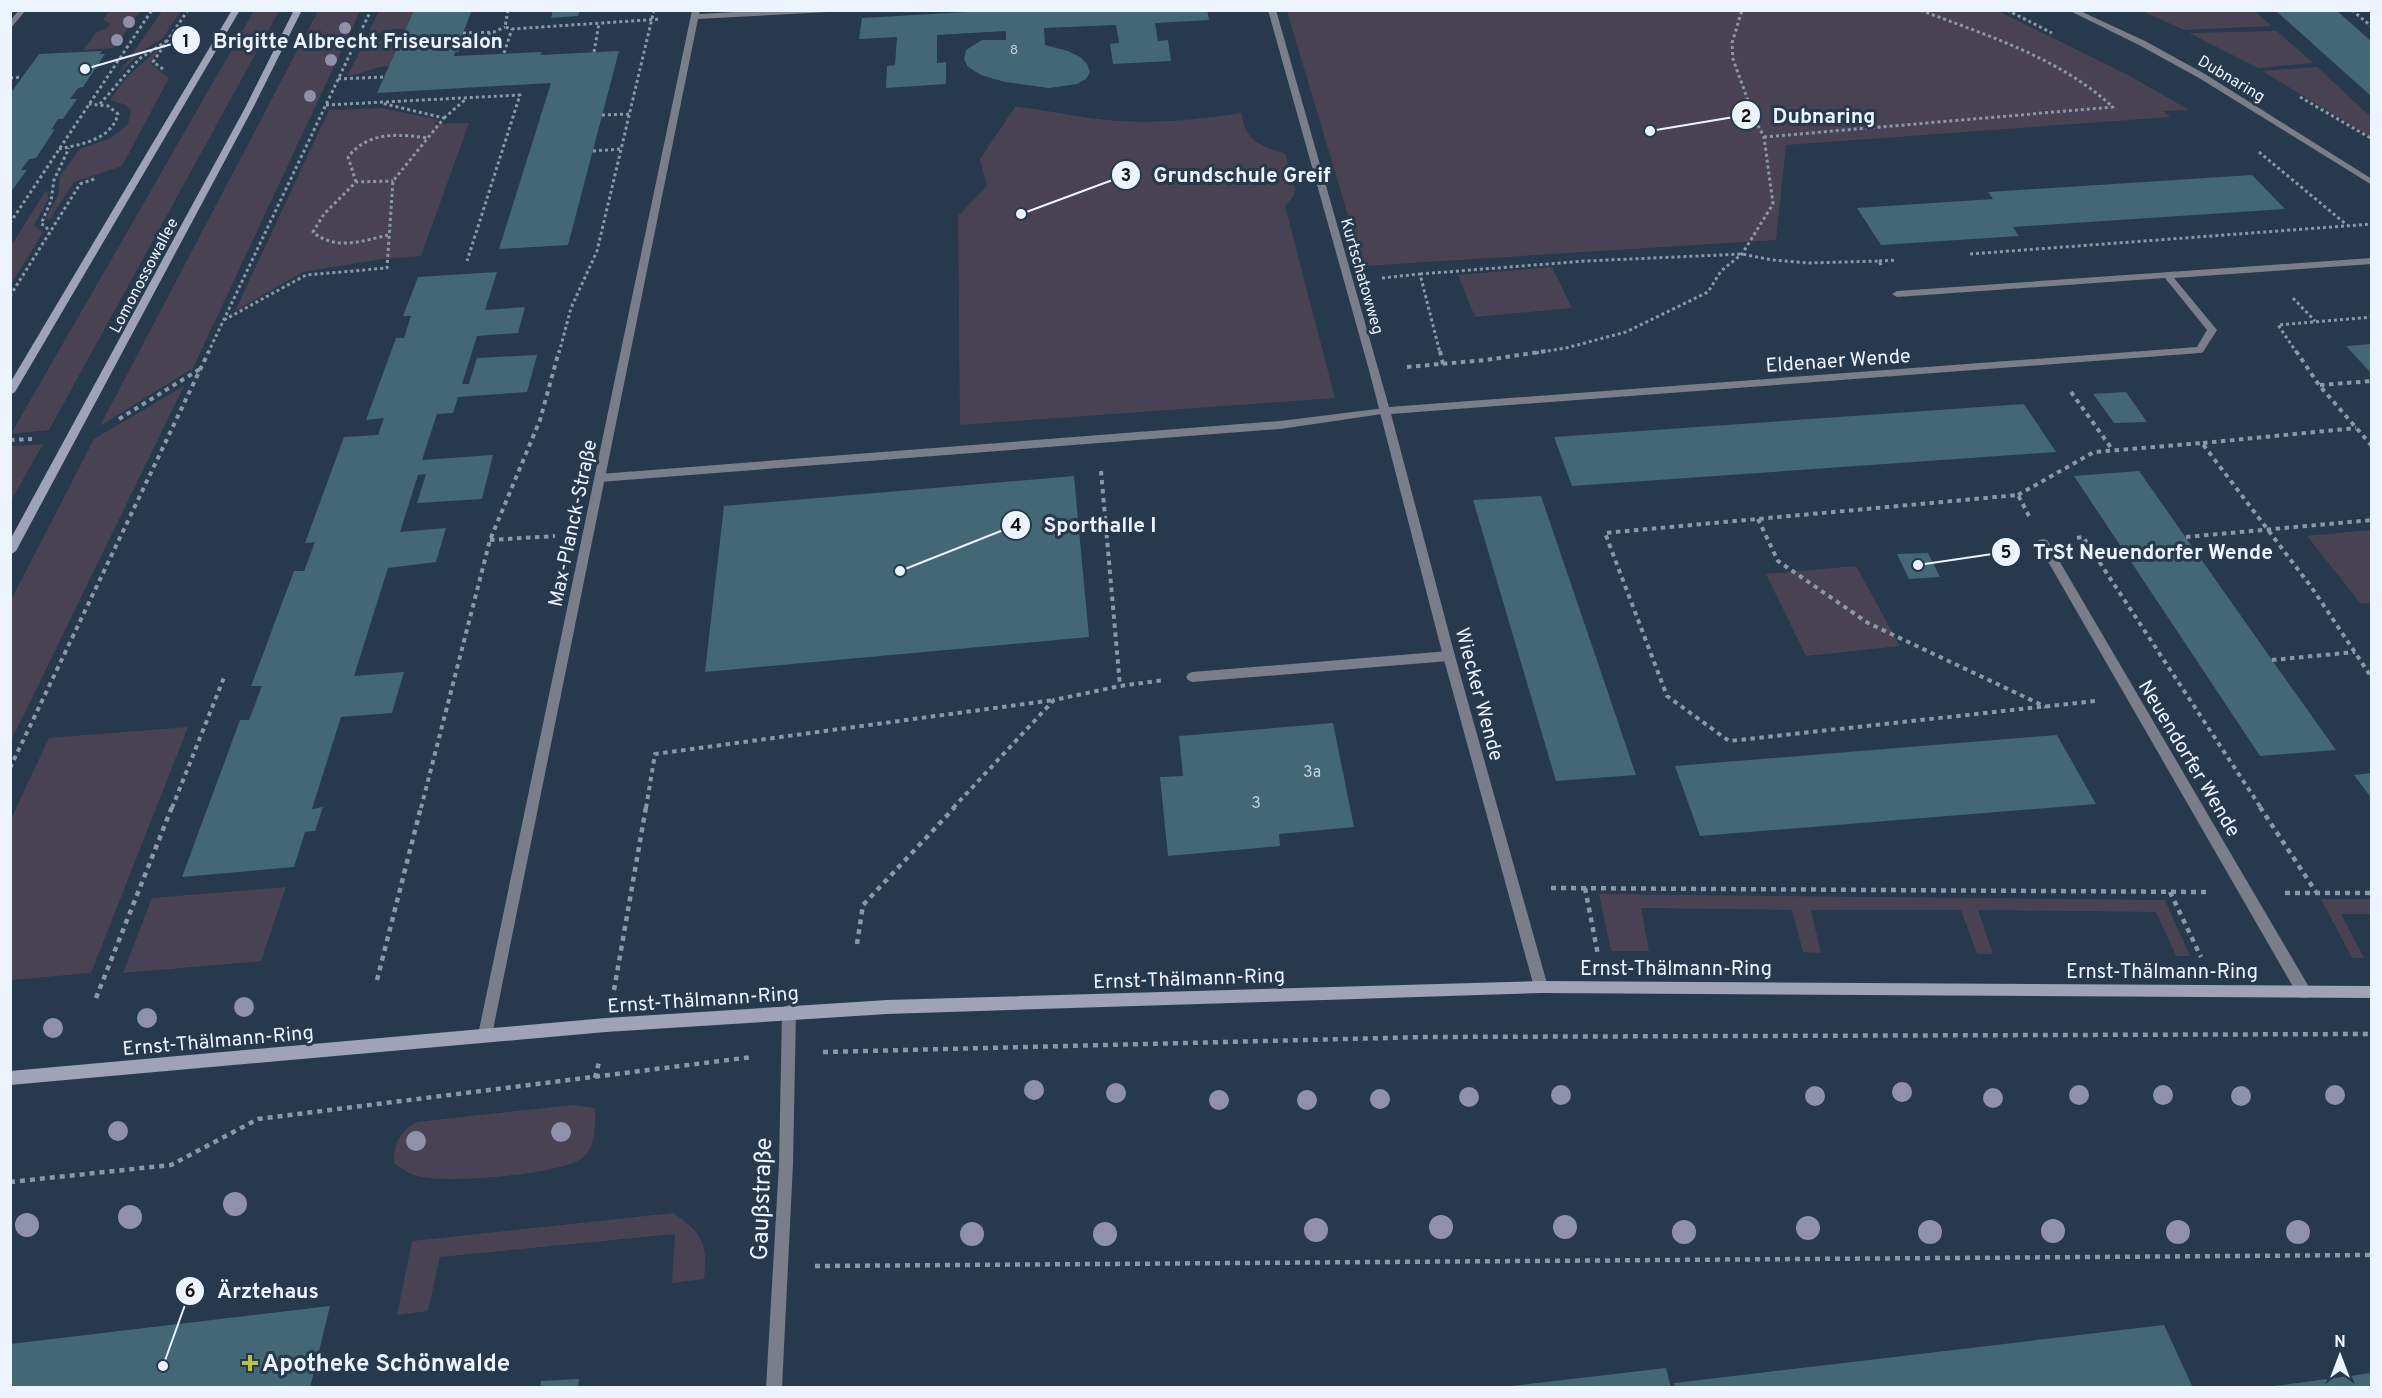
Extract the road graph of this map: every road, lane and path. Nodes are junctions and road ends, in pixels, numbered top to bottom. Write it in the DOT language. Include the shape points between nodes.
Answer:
graph roads {
  1 [pos="23,10"];
  2 [pos="152,10"];
  3 [pos="236,10"];
  4 [pos="298,10"];
  5 [pos="371,10"];
  6 [pos="508,10"];
  7 [pos="654,10"];
  8 [pos="828,10"];
  9 [pos="1272,10"];
  10 [pos="1742,10"];
  11 [pos="1920,10"];
  12 [pos="2007,10"];
  13 [pos="2071,10"];
  14 [pos="2352,10"];
  15 [pos="695,14"];
  16 [pos="652,20"];
  17 [pos="599,23"];
  18 [pos="10,27"];
  19 [pos="505,27"];
  20 [pos="2372,27"];
  21 [pos="512,29"];
  22 [pos="494,32"];
  23 [pos="463,33"];
  24 [pos="402,36"];
  25 [pos="2058,36"];
  26 [pos="358,38"];
  27 [pos="168,40"];
  28 [pos="456,50"];
  29 [pos="594,52"];
  30 [pos="504,53"];
  31 [pos="22,77"];
  32 [pos="384,77"];
  33 [pos="10,78"];
  34 [pos="338,79"];
  35 [pos="467,98"];
  36 [pos="381,103"];
  37 [pos="88,104"];
  38 [pos="100,104"];
  39 [pos="326,105"];
  40 [pos="630,114"];
  41 [pos="602,115"];
  42 [pos="444,118"];
  43 [pos="1764,137"];
  44 [pos="428,138"];
  45 [pos="69,147"];
  46 [pos="59,149"];
  47 [pos="621,149"];
  48 [pos="593,151"];
  49 [pos="2258,151"];
  50 [pos="2369,179"];
  51 [pos="393,181"];
  52 [pos="356,182"];
  53 [pos="10,223"];
  54 [pos="2372,224"];
  55 [pos="2348,226"];
  56 [pos="50,235"];
  57 [pos="388,235"];
  58 [pos="1742,254"];
  59 [pos="1961,255"];
  60 [pos="1903,260"];
  61 [pos="467,261"];
  62 [pos="1879,261"];
  63 [pos="2372,261"];
  64 [pos="1420,274"];
  65 [pos="2168,276"];
  66 [pos="1348,282"];
  67 [pos="1897,294"];
  68 [pos="2372,317"];
  69 [pos="223,321"];
  70 [pos="2050,362"];
  71 [pos="1443,364"];
  72 [pos="200,369"];
  73 [pos="1374,370"];
  74 [pos="2372,381"];
  75 [pos="2319,385"];
  76 [pos="10,392"];
  77 [pos="1385,411"];
  78 [pos="115,422"];
  79 [pos="2356,428"];
  80 [pos="1098,439"];
  81 [pos="2202,443"];
  82 [pos="2372,446"];
  83 [pos="2112,450"];
  84 [pos="600,478"];
  85 [pos="2018,495"];
  86 [pos="1758,519"];
  87 [pos="2372,520"];
  88 [pos="2270,530"];
  89 [pos="587,533"];
  90 [pos="2186,537"];
  91 [pos="490,540"];
  92 [pos="2043,543"];
  93 [pos="10,551"];
  94 [pos="2356,652"];
  95 [pos="1449,656"];
  96 [pos="2272,660"];
  97 [pos="225,675"];
  98 [pos="1192,677"];
  99 [pos="2372,678"];
  100 [pos="1120,686"];
  101 [pos="2132,698"];
  102 [pos="1054,700"];
  103 [pos="2047,707"];
  104 [pos="10,768"];
  105 [pos="1585,888"];
  106 [pos="2170,892"];
  107 [pos="2316,892"];
  108 [pos="2247,893"];
  109 [pos="2372,893"];
  110 [pos="1519,904"];
  111 [pos="857,944"];
  112 [pos="619,968"];
  113 [pos="377,980"];
  114 [pos="1541,987"];
  115 [pos="1604,987"];
  116 [pos="2216,991"];
  117 [pos="2304,992"];
  118 [pos="2372,992"];
  119 [pos="96,998"];
  120 [pos="789,1012"];
  121 [pos="485,1035"];
  122 [pos="2372,1035"];
  123 [pos="787,1053"];
  124 [pos="10,1078"];
  125 [pos="10,1182"];
  126 [pos="2372,1255"];
  127 [pos="823,1265"];
  128 [pos="774,1388"];
  1 -- 18 [label="street"];
  2 -- 37 [label="path"];
  3 -- 76 [label="street"];
  4 -- 93 [label="street, Lomonossowallee"];
  5 -- 26 [label="path"];
  6 -- 19 [label="path"];
  7 -- 16 [label="path"];
  8 -- 15 [label="street"];
  9 -- 66 [label="street, Kurtschatowweg"];
  10 -- 43 [label="path" via="1732,43 1733,59"];
  11 -- 43 [label="path" via="2073,73 2113,107"];
  12 -- 25 [label="path"];
  13 -- 50 [label="street, Dubnaring" via="2202,76"];
  14 -- 20 [label="path"];
  15 -- 16 [label="path"];
  15 -- 84 [label="street, Max-Planck-Straße"];
  16 -- 17 [label="path"];
  16 -- 40 [label="path"];
  17 -- 21 [label="path"];
  17 -- 29 [label="path"];
  19 -- 21 [label="path"];
  19 -- 22 [label="path"];
  21 -- 30 [label="path"];
  22 -- 23 [label="path"];
  22 -- 28 [label="path"];
  24 -- 26 [label="path"];
  26 -- 34 [label="path"];
  27 -- 38 [label="path" via="155,45 132,65"];
  31 -- 33 [label="path"];
  32 -- 34 [label="path"];
  34 -- 39 [label="path"];
  35 -- 36 [label="path"];
  35 -- 42 [label="path"];
  35 -- 61 [label="path" via="520,95"];
  36 -- 39 [label="path"];
  36 -- 42 [label="path"];
  37 -- 38 [label="path"];
  37 -- 46 [label="path"];
  38 -- 45 [label="path" via="114,109 117,121 97,138"];
  39 -- 69 [label="path"];
  40 -- 41 [label="path"];
  40 -- 47 [label="path"];
  42 -- 44 [label="path"];
  43 -- 58 [label="path" via="1773,204"];
  44 -- 51 [label="path"];
  44 -- 52 [label="path" via="390,133 366,139 348,157"];
  45 -- 46 [label="path"];
  45 -- 56 [label="path" via="41,220"];
  46 -- 53 [label="path"];
  47 -- 48 [label="path"];
  47 -- 91 [label="path" via="597,251 571,308 540,420"];
  49 -- 55 [label="path"];
  51 -- 52 [label="path"];
  51 -- 57 [label="path"];
  52 -- 57 [label="path" via="324,214 313,232 319,240 334,243"];
  54 -- 55 [label="path"];
  55 -- 59 [label="path"];
  57 -- 69 [label="path" via="387,268 306,275"];
  58 -- 62 [label="path" via="1809,263"];
  58 -- 64 [label="path"];
  58 -- 71 [label="path" via="1721,272 1708,292 1626,332 1566,348"];
  60 -- 62 [label="path"];
  62 -- 67 [label="path"];
  63 -- 65 [label="street"];
  64 -- 66 [label="path"];
  64 -- 71 [label="path"];
  65 -- 67 [label="street"];
  65 -- 70 [label="street, Eldenaer Wende" via="2212,330 2200,350"];
  66 -- 73 [label="street, Kurtschatowweg"];
  68 -- 75 [label="path" via="2278,325"];
  69 -- 72 [label="path"];
  70 -- 77 [label="street, Eldenaer Wende"];
  70 -- 83 [label="path"];
  71 -- 73 [label="path"];
  72 -- 78 [label="path"];
  72 -- 104 [label="path"];
  73 -- 77 [label="street, Kurtschatowweg"];
  74 -- 75 [label="path"];
  75 -- 79 [label="path"];
  77 -- 80 [label="street, Eldenaer Wende" via="1280,425"];
  77 -- 95 [label="street, Wiecker Wende"];
  79 -- 81 [label="path"];
  79 -- 82 [label="path"];
  80 -- 84 [label="street, Eldenaer Wende"];
  80 -- 100 [label="path"];
  81 -- 83 [label="path"];
  81 -- 88 [label="path"];
  83 -- 85 [label="path" via="2094,452"];
  84 -- 89 [label="street, Max-Planck-Straße"];
  85 -- 86 [label="path"];
  85 -- 92 [label="path"];
  86 -- 103 [label="path" via="1778,561 1868,623"];
  86 -- 103 [label="path" via="1605,533 1667,696 1729,741"];
  87 -- 88 [label="path"];
  88 -- 90 [label="path"];
  88 -- 94 [label="path"];
  89 -- 91 [label="path"];
  89 -- 121 [label="street, Max-Planck-Straße"];
  91 -- 113 [label="path"];
  92 -- 101 [label="street, Neuendorfer Wende"];
  92 -- 107 [label="path" via="2083,537"];
  94 -- 96 [label="path"];
  94 -- 99 [label="path"];
  95 -- 98 [label="street"];
  95 -- 110 [label="street, Wiecker Wende"];
  97 -- 119 [label="path"];
  98 -- 100 [label="path"];
  100 -- 102 [label="path"];
  101 -- 103 [label="path"];
  101 -- 108 [label="street, Neuendorfer Wende"];
  102 -- 111 [label="path" via="863,905"];
  102 -- 112 [label="path" via="655,754"];
  105 -- 106 [label="path"];
  105 -- 110 [label="path" via="1553,887"];
  105 -- 115 [label="path"];
  106 -- 108 [label="path"];
  106 -- 116 [label="path"];
  107 -- 108 [label="path"];
  107 -- 109 [label="path"];
  108 -- 117 [label="street, Neuendorfer Wende"];
  110 -- 114 [label="street, Wiecker Wende"];
  114 -- 115 [label="street, Ernst-Thälmann-Ring"];
  114 -- 120 [label="street, Ernst-Thälmann-Ring"];
  115 -- 116 [label="street, Ernst-Thälmann-Ring"];
  116 -- 117 [label="street, Ernst-Thälmann-Ring"];
  117 -- 118 [label="street, Ernst-Thälmann-Ring"];
  120 -- 121 [label="street, Ernst-Thälmann-Ring"];
  120 -- 123 [label="street, Gaußstraße"];
  121 -- 124 [label="street, Ernst-Thälmann-Ring"];
  122 -- 123 [label="path" via="1427,1037"];
  123 -- 125 [label="path" via="258,1119 171,1165"];
  123 -- 128 [label="street, Gaußstraße" via="786,1164"];
  126 -- 127 [label="path"];
}
